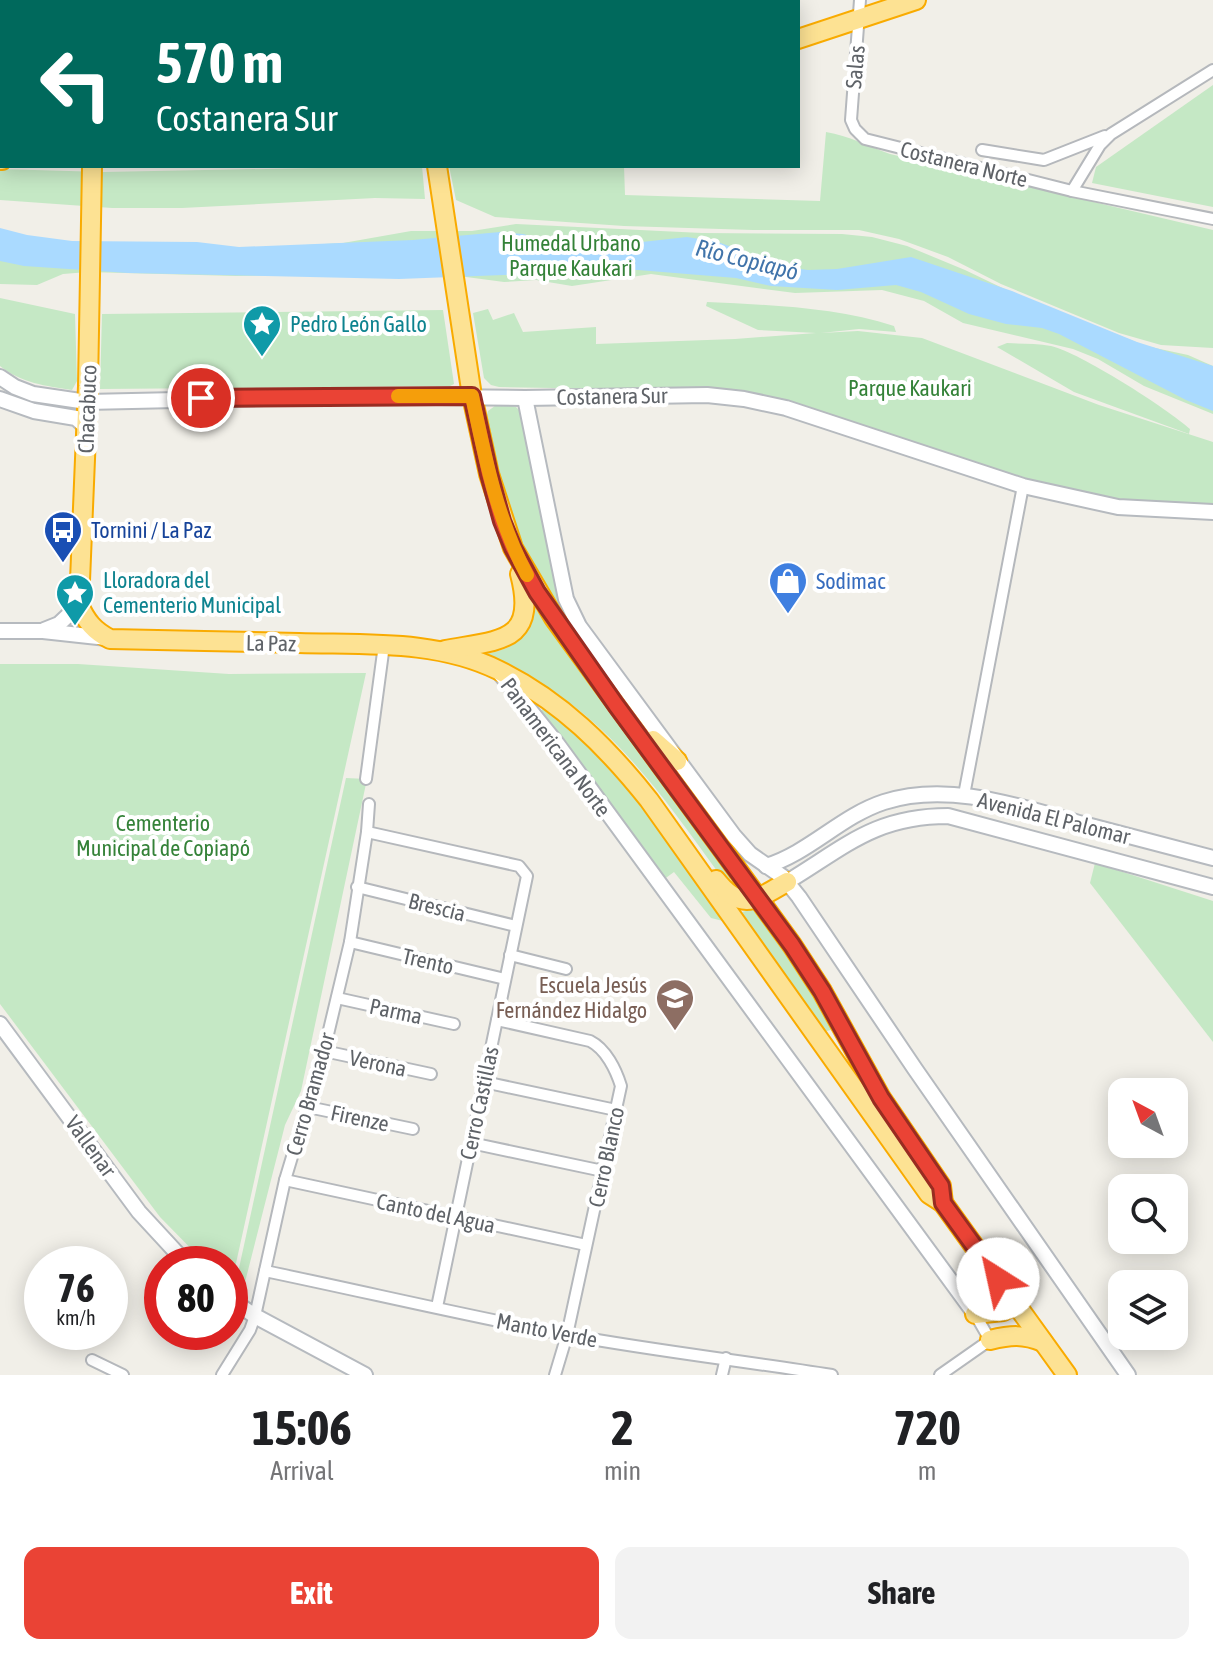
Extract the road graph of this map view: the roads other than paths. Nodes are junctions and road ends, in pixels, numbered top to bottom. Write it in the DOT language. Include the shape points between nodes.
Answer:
graph roads {
  1 [pos="916,0"];
  2 [pos="859,9"];
  3 [pos="800,38"];
  4 [pos="1213,70"];
  5 [pos="857,132"];
  6 [pos="1111,134"];
  7 [pos="982,150"];
  8 [pos="1067,153"];
  9 [pos="1088,164"];
  10 [pos="92,168"];
  11 [pos="437,168"];
  12 [pos="1072,191"];
  13 [pos="1213,219"];
  14 [pos="0,377"];
  15 [pos="472,396"];
  16 [pos="525,398"];
  17 [pos="0,399"];
  18 [pos="87,402"];
  19 [pos="87,428"];
  20 [pos="1023,486"];
  21 [pos="1213,512"];
  22 [pos="513,548"];
  23 [pos="79,605"];
  24 [pos="0,631"];
  25 [pos="43,631"];
  26 [pos="110,639"];
  27 [pos="384,645"];
  28 [pos="442,651"];
  29 [pos="496,669"];
  30 [pos="616,705"];
  31 [pos="677,761"];
  32 [pos="366,779"];
  33 [pos="964,795"];
  34 [pos="369,804"];
  35 [pos="367,832"];
  36 [pos="823,835"];
  37 [pos="1148,841"];
  38 [pos="681,845"];
  39 [pos="832,851"];
  40 [pos="1213,858"];
  41 [pos="1119,861"];
  42 [pos="766,866"];
  43 [pos="787,882"];
  44 [pos="357,887"];
  45 [pos="1213,887"];
  46 [pos="759,898"];
  47 [pos="516,926"];
  48 [pos="350,942"];
  49 [pos="510,955"];
  50 [pos="566,969"];
  51 [pos="505,979"];
  52 [pos="337,998"];
  53 [pos="497,1020"];
  54 [pos="0,1024"];
  55 [pos="454,1024"];
  56 [pos="324,1051"];
  57 [pos="431,1074"];
  58 [pos="484,1082"];
  59 [pos="308,1107"];
  60 [pos="616,1110"];
  61 [pos="413,1129"];
  62 [pos="471,1143"];
  63 [pos="603,1171"];
  64 [pos="285,1180"];
  65 [pos="943,1203"];
  66 [pos="456,1217"];
  67 [pos="586,1245"];
  68 [pos="170,1246"];
  69 [pos="265,1271"];
  70 [pos="1016,1304"];
  71 [pos="437,1307"];
  72 [pos="248,1311"];
  73 [pos="975,1314"];
  74 [pos="255,1316"];
  75 [pos="567,1335"];
  76 [pos="990,1340"];
  77 [pos="1043,1342"];
  78 [pos="726,1358"];
  79 [pos="92,1360"];
  80 [pos="123,1375"];
  81 [pos="222,1375"];
  82 [pos="365,1375"];
  83 [pos="555,1375"];
  84 [pos="722,1375"];
  85 [pos="832,1375"];
  86 [pos="940,1375"];
  87 [pos="1067,1375"];
  88 [pos="1128,1375"];
  1 -- 2 [label="highway"];
  2 -- 3 [label="highway"];
  2 -- 5 [label="street, Salas" via="851,113"];
  4 -- 6 [label="street, Costanera Norte"];
  5 -- 12 [label="street, Costanera Norte" via="874,142"];
  6 -- 8 [label="street, Costanera Norte"];
  6 -- 9 [label="street, Costanera Norte"];
  7 -- 8 [label="street, Costanera Norte" via="1034,160"];
  8 -- 9 [label="street"];
  9 -- 12 [label="street, Costanera Norte"];
  10 -- 18 [label="highway, Chacabuco"];
  11 -- 15 [label="highway, Panamericana Norte"];
  12 -- 13 [label="street, Costanera Norte"];
  14 -- 18 [label="street, Costanera Sur" via="33,394"];
  15 -- 16 [label="street, Costanera Sur"];
  15 -- 18 [label="street, Costanera Sur"];
  15 -- 22 [label="highway, Panamericana Norte"];
  16 -- 20 [label="street, Costanera Sur" via="744,399"];
  16 -- 31 [label="street" via="566,599 579,626"];
  17 -- 19 [label="street" via="76,418"];
  18 -- 19 [label="highway, Chacabuco"];
  19 -- 23 [label="highway, Chacabuco"];
  20 -- 21 [label="street, Costanera Sur" via="1118,507"];
  20 -- 33 [label="street"];
  22 -- 28 [label="highway" via="526,607 515,632"];
  22 -- 30 [label="highway, Panamericana Norte" via="554,618"];
  23 -- 25 [label="street"];
  23 -- 26 [label="highway" via="92,627"];
  24 -- 25 [label="street, La Paz"];
  25 -- 26 [label="street, La Paz"];
  26 -- 27 [label="highway, La Paz"];
  27 -- 28 [label="highway, La Paz"];
  27 -- 32 [label="street"];
  28 -- 29 [label="highway, La Paz"];
  29 -- 38 [label="highway, Panamericana Norte" via="585,728 628,773"];
  29 -- 73 [label="street, Panamericana Norte" via="558,745"];
  30 -- 31 [label="highway"];
  30 -- 46 [label="highway, Panamericana Norte"];
  31 -- 42 [label="street" via="741,845"];
  33 -- 36 [label="street, Avenida El Palomar" via="887,801"];
  33 -- 37 [label="street, Avenida El Palomar"];
  34 -- 35 [label="street, Cerro Bramador"];
  35 -- 44 [label="street, Cerro Bramador"];
  35 -- 47 [label="street, Cerro Castillas" via="519,866 527,876"];
  36 -- 39 [label="street"];
  36 -- 42 [label="street, Avenida El Palomar"];
  37 -- 40 [label="street, Avenida El Palomar"];
  37 -- 41 [label="street"];
  38 -- 46 [label="highway" via="693,850 730,896"];
  38 -- 65 [label="highway, Panamericana Norte" via="929,1194"];
  39 -- 41 [label="street, Avenida El Palomar" via="893,823 948,816"];
  39 -- 43 [label="street, Avenida El Palomar"];
  41 -- 45 [label="street, Avenida El Palomar"];
  42 -- 43 [label="street"];
  43 -- 46 [label="highway"];
  43 -- 88 [label="street"];
  44 -- 47 [label="street, Brescia"];
  44 -- 48 [label="street, Cerro Bramador"];
  46 -- 65 [label="highway, Panamericana Norte" via="941,1186"];
  47 -- 49 [label="street, Cerro Castillas"];
  48 -- 51 [label="street, Trento"];
  48 -- 52 [label="street, Cerro Bramador"];
  49 -- 50 [label="street"];
  49 -- 51 [label="street, Cerro Castillas"];
  51 -- 53 [label="street, Cerro Castillas"];
  52 -- 55 [label="street, Parma"];
  52 -- 56 [label="street, Cerro Bramador"];
  53 -- 58 [label="street, Cerro Castillas"];
  53 -- 60 [label="street, Cerro Blanco" via="598,1045 621,1086"];
  54 -- 68 [label="street, Vallenar" via="139,1212"];
  56 -- 57 [label="street, Verona"];
  56 -- 59 [label="street, Cerro Bramador"];
  58 -- 60 [label="street"];
  58 -- 62 [label="street, Cerro Castillas"];
  59 -- 61 [label="street, Firenze"];
  59 -- 64 [label="street, Cerro Bramador"];
  60 -- 63 [label="street, Cerro Blanco"];
  62 -- 63 [label="street"];
  62 -- 66 [label="street, Cerro Castillas"];
  63 -- 67 [label="street, Cerro Blanco"];
  64 -- 66 [label="street, Canto del Agua"];
  64 -- 69 [label="street, Cerro Bramador"];
  65 -- 70 [label="highway, Panamericana Norte"];
  66 -- 67 [label="street, Canto del Agua"];
  66 -- 71 [label="street, Cerro Castillas"];
  67 -- 75 [label="street, Cerro Blanco"];
  69 -- 71 [label="street, Manto Verde"];
  69 -- 74 [label="street, Cerro Bramador"];
  70 -- 73 [label="highway"];
  70 -- 77 [label="highway, Panamericana Norte"];
  71 -- 75 [label="street, Manto Verde"];
  72 -- 74 [label="street"];
  73 -- 76 [label="street"];
  74 -- 81 [label="street, Cerro Bramador"];
  74 -- 82 [label="street"];
  75 -- 78 [label="street, Manto Verde"];
  75 -- 83 [label="street, Cerro Blanco"];
  76 -- 77 [label="highway" via="1014,1334"];
  76 -- 86 [label="street"];
  77 -- 87 [label="highway, Panamericana Norte"];
  78 -- 84 [label="street"];
  78 -- 85 [label="street, Manto Verde"];
  79 -- 80 [label="street"];
}
